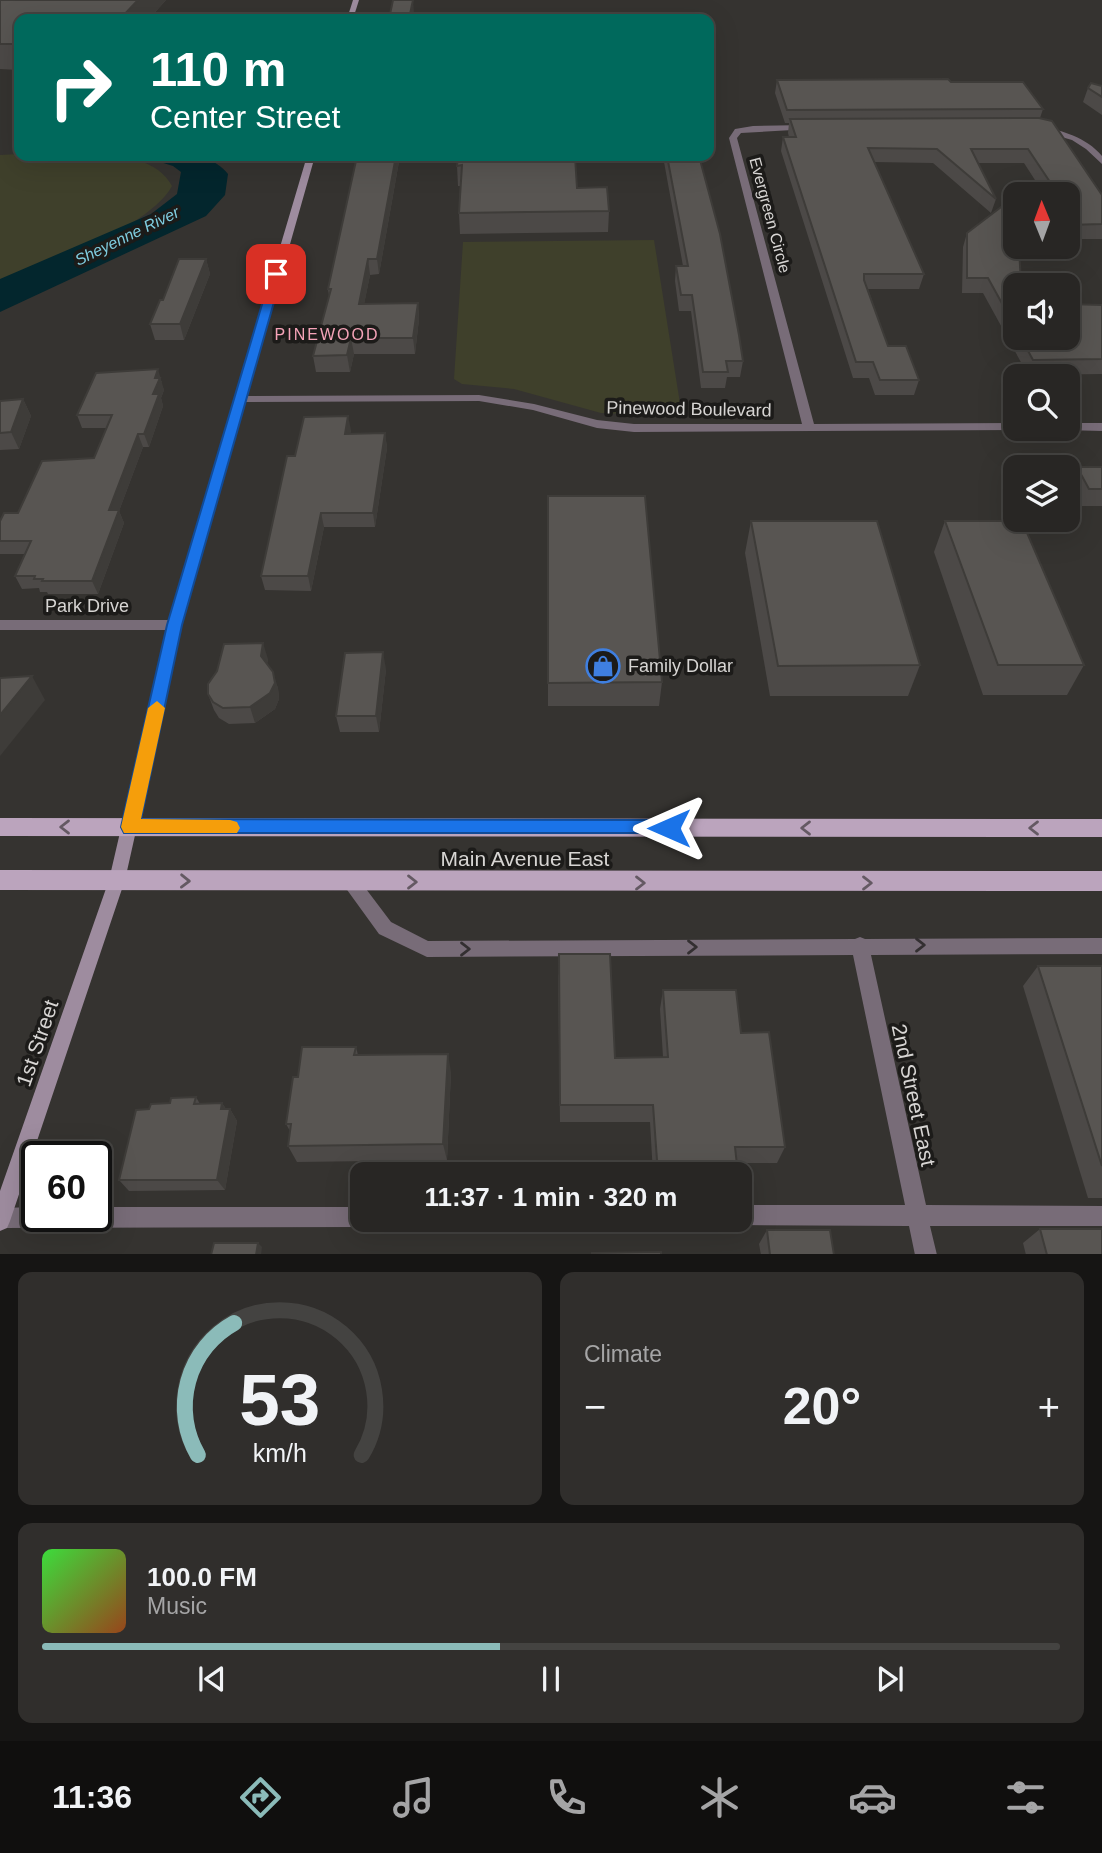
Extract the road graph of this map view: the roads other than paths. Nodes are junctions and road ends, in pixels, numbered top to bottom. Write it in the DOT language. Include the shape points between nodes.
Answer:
graph roads {
  1 [pos="820,127"];
  2 [pos="1035,127"];
  3 [pos="310,161"];
  4 [pos="1102,161"];
  5 [pos="240,399"];
  6 [pos="1003,427"];
  7 [pos="1080,427"];
  8 [pos="1102,427"];
  9 [pos="809,428"];
  10 [pos="0,625"];
  11 [pos="174,625"];
  12 [pos="0,827"];
  13 [pos="130,827"];
  14 [pos="1102,828"];
  15 [pos="0,880"];
  16 [pos="117,880"];
  17 [pos="1102,881"];
  18 [pos="351,882"];
  19 [pos="860,945"];
  20 [pos="1102,946"];
  21 [pos="916,1214"];
  22 [pos="752,1215"];
  23 [pos="1102,1216"];
  24 [pos="350,1217"];
  25 [pos="0,1219"];
  26 [pos="926,1254"];
  1 -- 9 [label="street, Evergreen Circle" via="753,128 738,131 733,138"];
  2 -- 4 [label="street" via="1068,134 1091,146"];
  3 -- 5 [label="main road, 1st Street"];
  5 -- 9 [label="street, Pinewood Boulevard" via="479,398 634,428"];
  5 -- 11 [label="main road, 1st Street"];
  6 -- 9 [label="street, Pinewood Boulevard"];
  7 -- 8 [label="street"];
  10 -- 11 [label="street, Park Drive"];
  11 -- 13 [label="main road, 1st Street"];
  13 -- 12 [label="main road, Main Avenue East, one-way"];
  14 -- 13 [label="main road, Main Avenue East, one-way"];
  13 -- 16 [label="main road, 1st Street"];
  15 -- 16 [label="main road, Main Avenue East"];
  16 -- 18 [label="main road, Main Avenue East, one-way"];
  16 -- 25 [label="main road, 1st Street"];
  18 -- 17 [label="main road, Main Avenue East, one-way"];
  18 -- 19 [label="street, one-way" via="385,929 428,949"];
  19 -- 20 [label="street, one-way"];
  19 -- 21 [label="street, 2nd Street East"];
  21 -- 22 [label="street"];
  21 -- 23 [label="street"];
  21 -- 26 [label="street, 2nd Street East"];
  24 -- 25 [label="street"];
}
